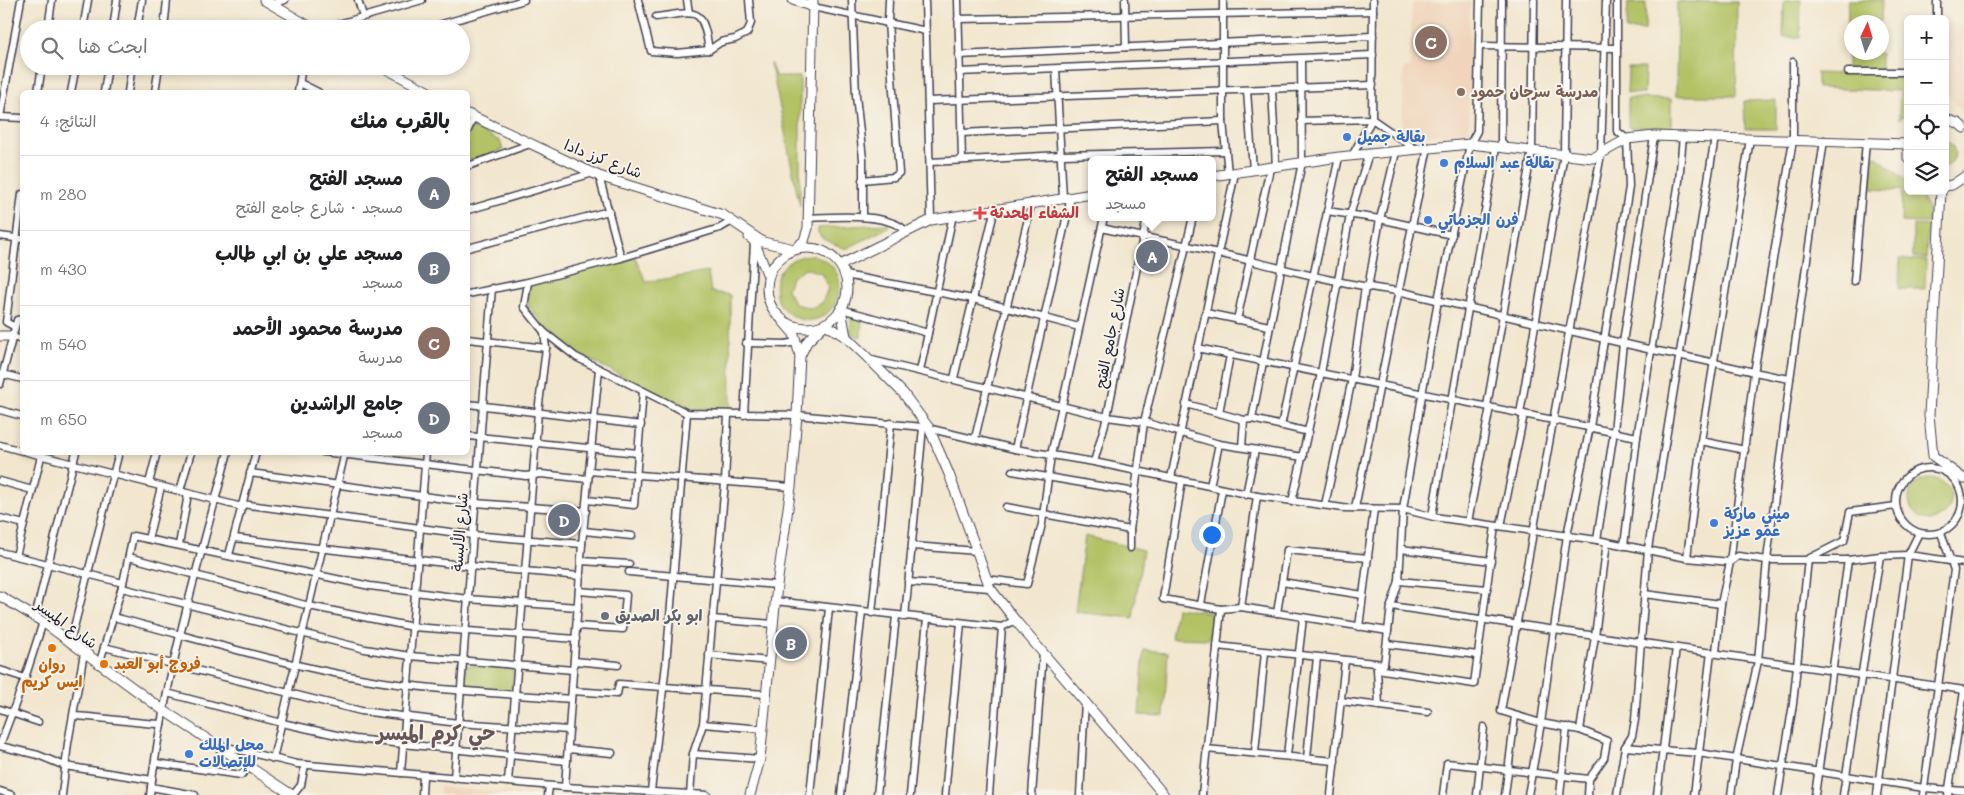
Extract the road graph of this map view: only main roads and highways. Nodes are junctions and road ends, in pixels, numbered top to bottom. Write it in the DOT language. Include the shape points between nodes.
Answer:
graph roads {
  1 [pos="793,0"];
  2 [pos="267,2"];
  3 [pos="813,4"];
  4 [pos="298,20"];
  5 [pos="398,75"];
  6 [pos="425,90"];
  7 [pos="470,116"];
  8 [pos="1949,120"];
  9 [pos="1964,128"];
  10 [pos="1904,145"];
  11 [pos="1216,175"];
  12 [pos="1964,177"];
  13 [pos="1949,185"];
  14 [pos="1088,194"];
  15 [pos="1941,195"];
  16 [pos="732,221"];
  17 [pos="808,228"];
  18 [pos="794,249"];
  19 [pos="822,250"];
  20 [pos="840,265"];
  21 [pos="768,276"];
  22 [pos="841,309"];
  23 [pos="782,320"];
  24 [pos="825,324"];
  25 [pos="0,336"];
  26 [pos="11,336"];
  27 [pos="846,336"];
  28 [pos="800,356"];
  29 [pos="1964,479"];
  30 [pos="0,596"];
  31 [pos="293,795"];
  32 [pos="750,795"];
  33 [pos="1164,795"];
  1 -- 3 [label="main road"];
  2 -- 4 [label="main road"];
  3 -- 17 [label="main road"];
  5 -- 6 [label="main road"];
  7 -- 16 [label="main road, شارع كرز دادا" via="596,175 723,215"];
  8 -- 9 [label="main road"];
  10 -- 11 [label="main road" via="1654,136 1628,139 1593,158 1470,144 1369,153"];
  12 -- 13 [label="main road"];
  14 -- 20 [label="main road" via="931,220"];
  15 -- 29 [label="main road" via="1930,441 1933,456"];
  16 -- 18 [label="main road" via="763,242"];
  16 -- 21 [label="main road" via="754,242"];
  17 -- 18 [label="main road" via="804,241"];
  17 -- 19 [label="main road" via="812,240"];
  18 -- 19 [label="main road"];
  18 -- 21 [label="main road" via="778,260"];
  19 -- 20 [label="main road"];
  20 -- 22 [label="main road" via="847,292"];
  21 -- 23 [label="main road" via="766,287 770,305"];
  22 -- 24 [label="main road"];
  22 -- 27 [label="main road"];
  23 -- 24 [label="main road" via="803,328"];
  23 -- 28 [label="main road" via="797,342"];
  24 -- 27 [label="main road"];
  24 -- 28 [label="main road" via="807,342"];
  25 -- 26 [label="main road"];
  27 -- 33 [label="main road" via="903,393 926,427 946,466 990,588"];
  28 -- 32 [label="main road" via="791,487 775,601 760,759"];
  30 -- 31 [label="main road, شارع الميسر"];
}
